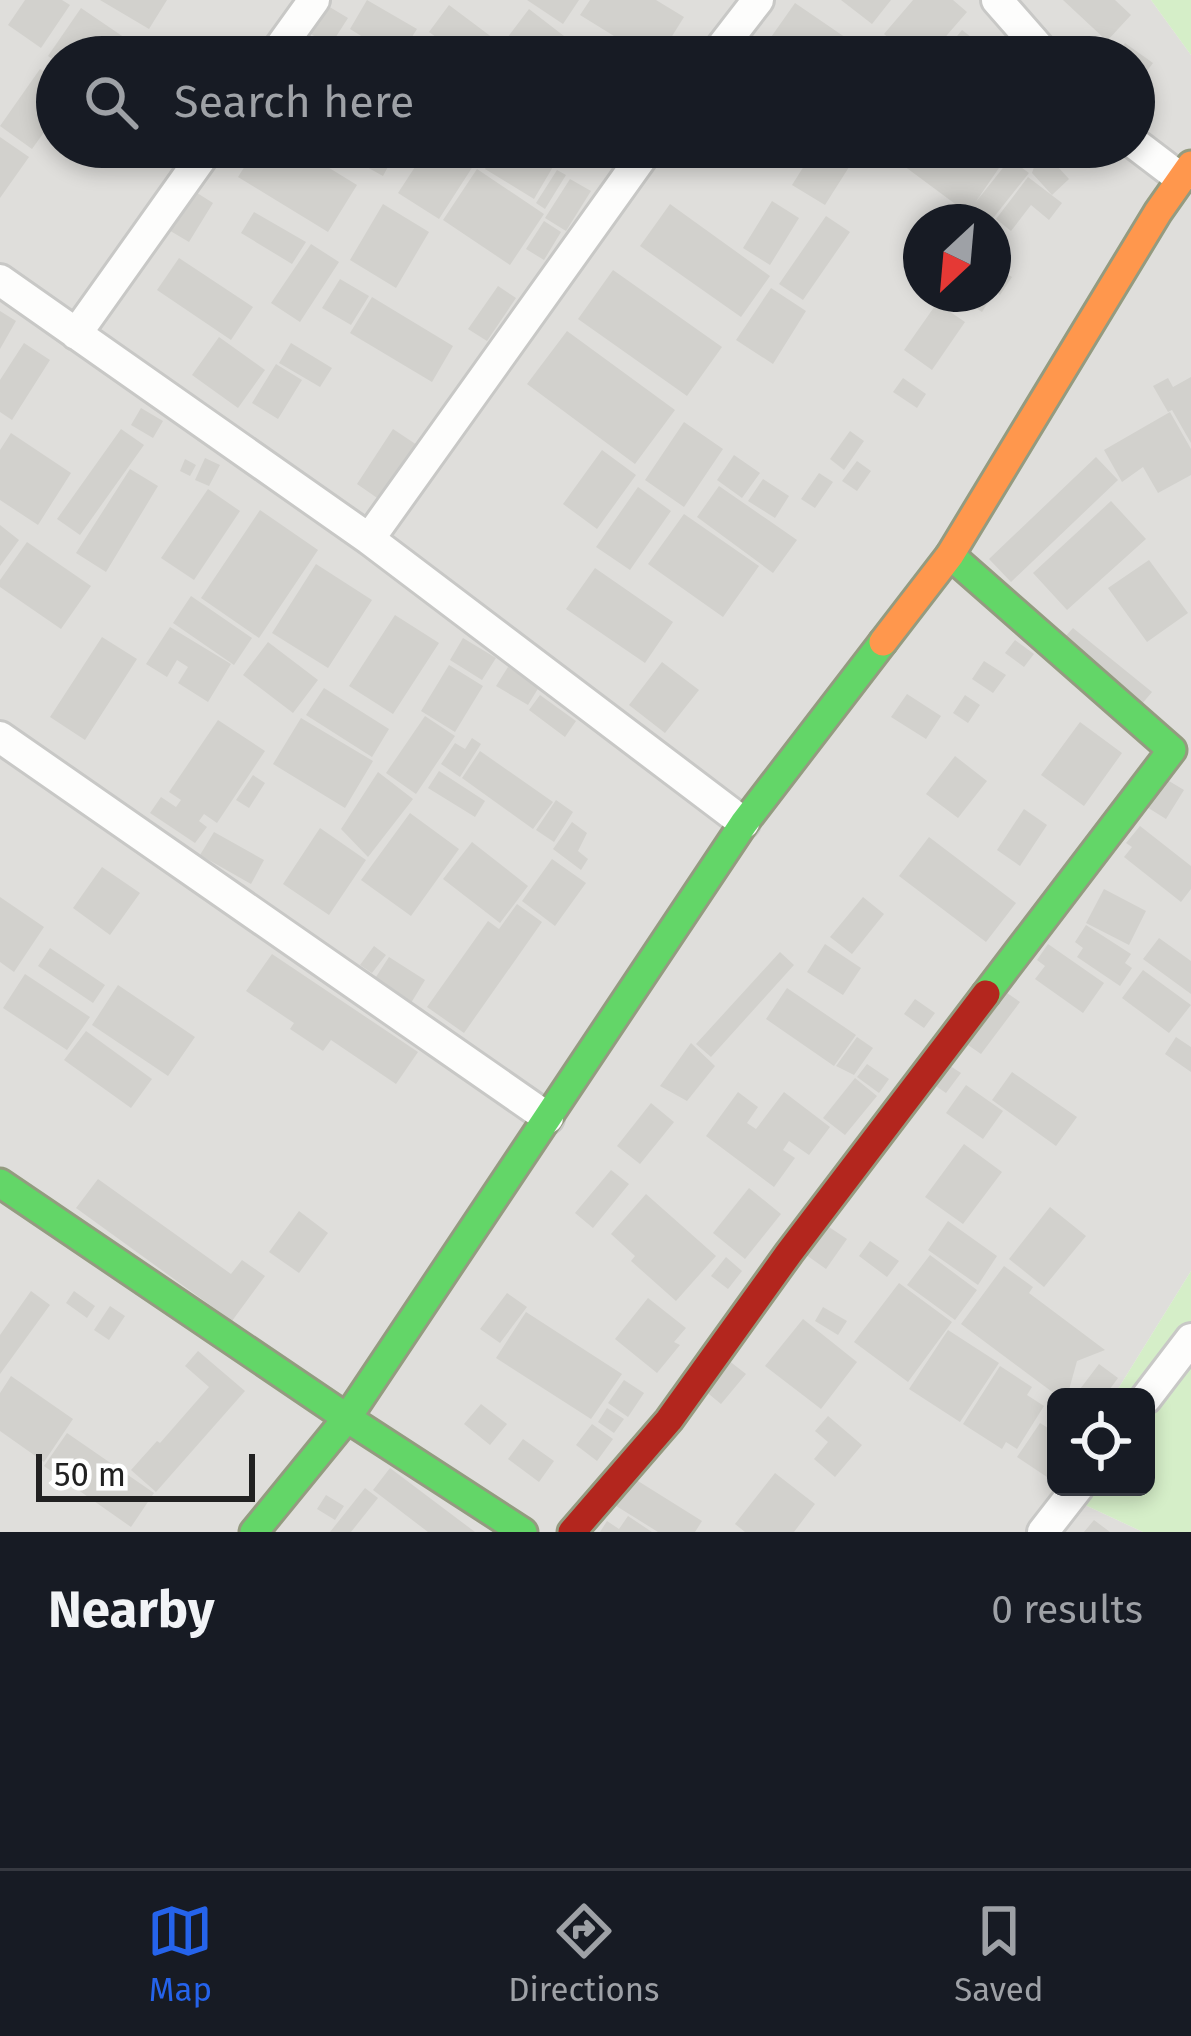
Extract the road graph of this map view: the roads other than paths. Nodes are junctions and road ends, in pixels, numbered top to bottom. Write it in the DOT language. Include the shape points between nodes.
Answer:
graph roads {
  1 [pos="314,0"];
  2 [pos="758,0"];
  3 [pos="997,0"];
  4 [pos="288,36"];
  5 [pos="730,36"];
  6 [pos="1028,36"];
  7 [pos="1155,155"];
  8 [pos="194,168"];
  9 [pos="635,168"];
  10 [pos="1185,172"];
  11 [pos="0,280"];
  12 [pos="76,334"];
  13 [pos="369,539"];
  14 [pos="950,555"];
  15 [pos="0,737"];
  16 [pos="1181,757"];
  17 [pos="744,823"];
  18 [pos="548,1118"];
  19 [pos="0,1183"];
  20 [pos="1191,1339"];
  21 [pos="1154,1388"];
  22 [pos="347,1418"];
  23 [pos="1071,1496"];
  24 [pos="254,1532"];
  25 [pos="523,1532"];
  26 [pos="572,1532"];
  27 [pos="1043,1532"];
  1 -- 4 [label="street"];
  2 -- 5 [label="street"];
  3 -- 6 [label="street"];
  7 -- 10 [label="street"];
  8 -- 12 [label="street"];
  9 -- 13 [label="street"];
  10 -- 14 [label="street"];
  11 -- 12 [label="street"];
  12 -- 13 [label="street"];
  13 -- 17 [label="street"];
  14 -- 16 [label="street"];
  14 -- 17 [label="street"];
  15 -- 18 [label="street"];
  16 -- 26 [label="street" via="789,1253 669,1420"];
  17 -- 18 [label="street"];
  18 -- 22 [label="street"];
  19 -- 22 [label="street"];
  20 -- 21 [label="street"];
  22 -- 24 [label="street"];
  22 -- 25 [label="street"];
  23 -- 27 [label="street"];
}
